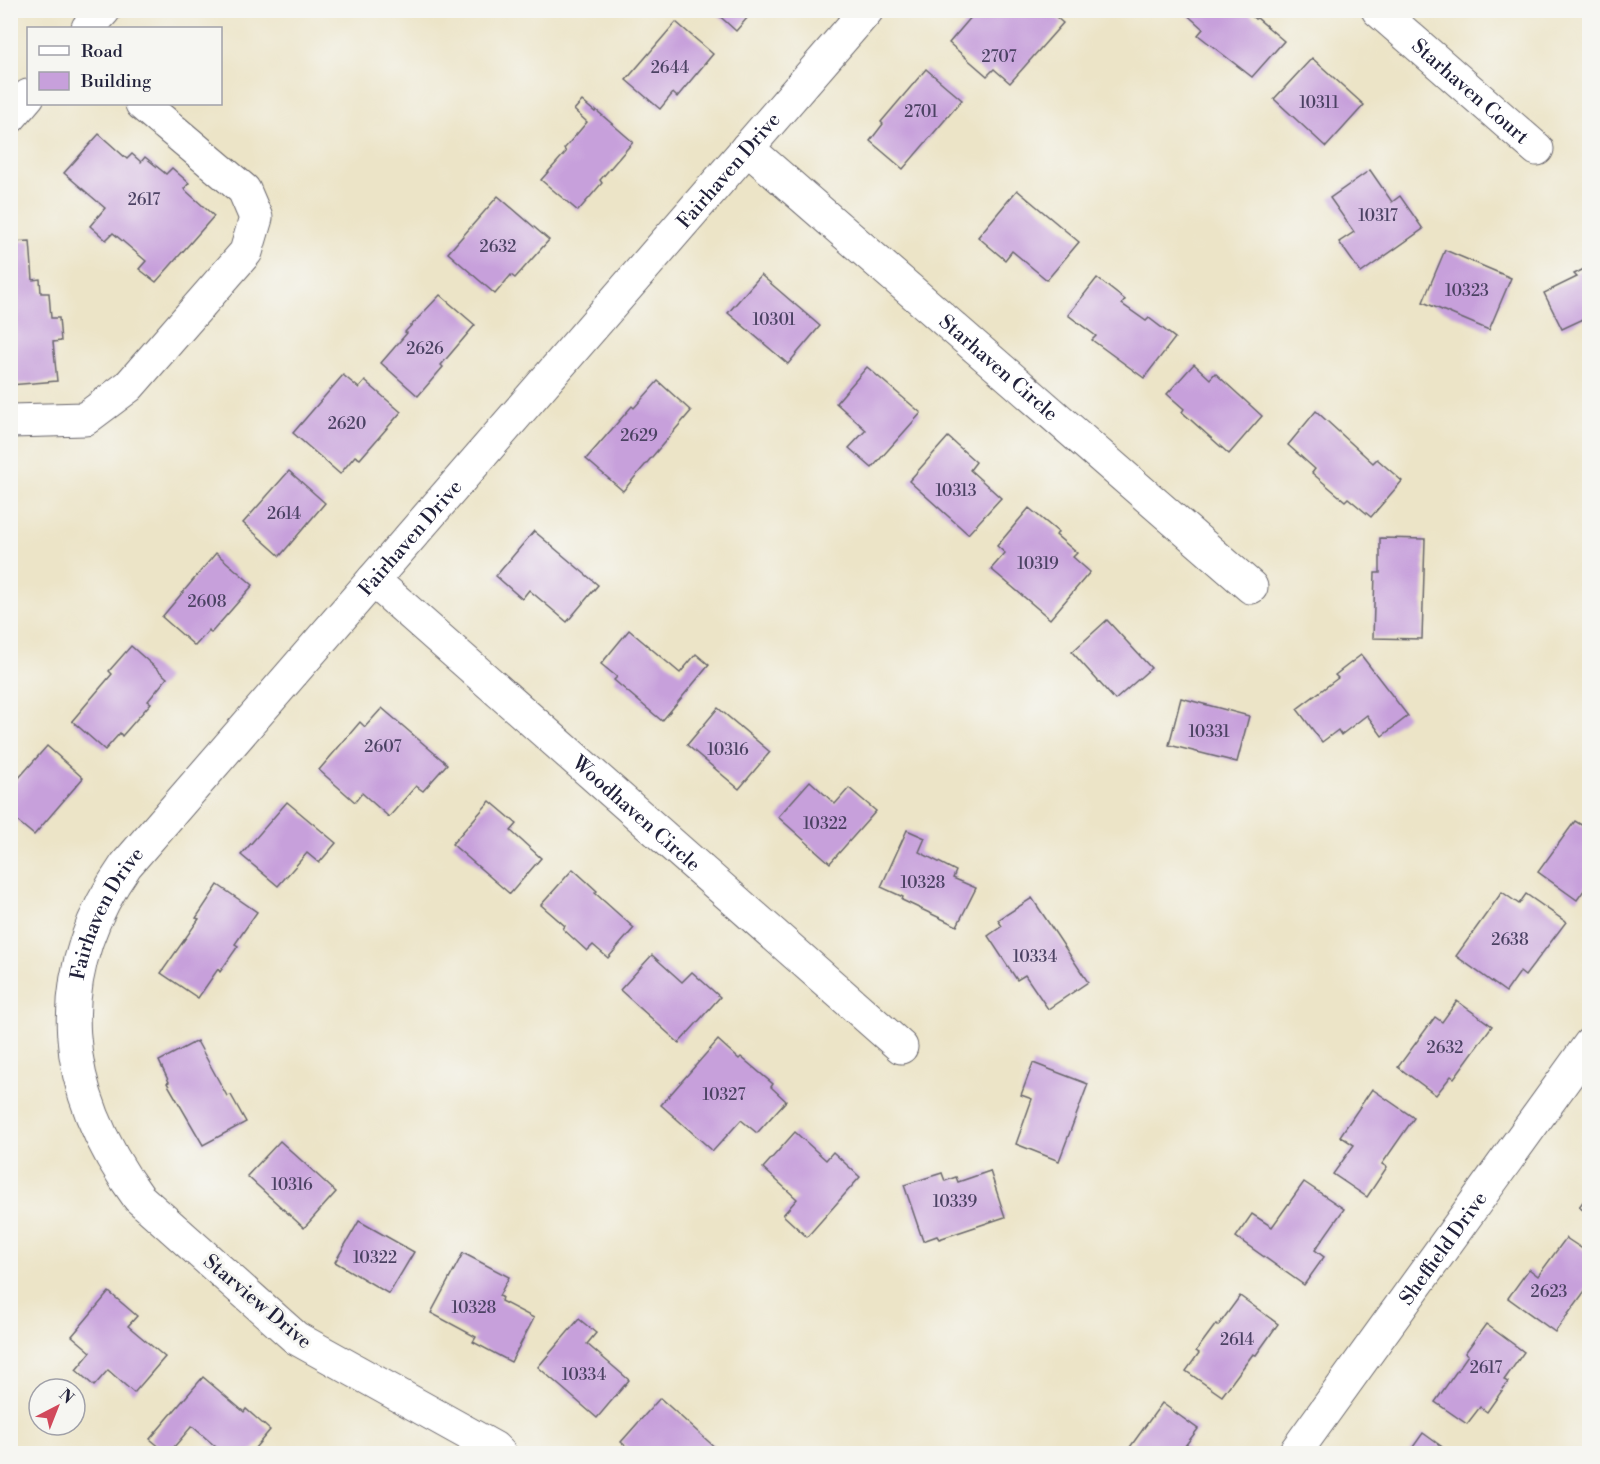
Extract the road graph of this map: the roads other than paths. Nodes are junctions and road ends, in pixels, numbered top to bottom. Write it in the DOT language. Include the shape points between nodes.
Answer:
graph roads {
  1 [pos="104,10"];
  2 [pos="867,10"];
  3 [pos="1378,10"];
  4 [pos="89,27"];
  5 [pos="27,97"];
  6 [pos="143,105"];
  7 [pos="10,117"];
  8 [pos="747,148"];
  9 [pos="1537,148"];
  10 [pos="11,421"];
  11 [pos="373,580"];
  12 [pos="1251,586"];
  13 [pos="1590,1044"];
  14 [pos="901,1047"];
  15 [pos="92,1116"];
  16 [pos="500,1454"];
  17 [pos="1294,1454"];
  1 -- 4 [label="street"];
  2 -- 8 [label="street, Fairhaven Drive"];
  3 -- 9 [label="street, Starhaven Court"];
  5 -- 7 [label="street"];
  6 -- 10 [label="street" via="244,190 256,218 246,252 129,386 85,419"];
  8 -- 11 [label="street, Fairhaven Drive"];
  8 -- 12 [label="street, Starhaven Circle"];
  11 -- 14 [label="street, Woodhaven Circle"];
  11 -- 15 [label="street, Fairhaven Drive" via="126,865 106,897 89,932 73,1006 76,1064"];
  13 -- 17 [label="street, Sheffield Drive"];
  15 -- 16 [label="street, Starview Drive" via="108,1150 139,1198 296,1338"];
}
